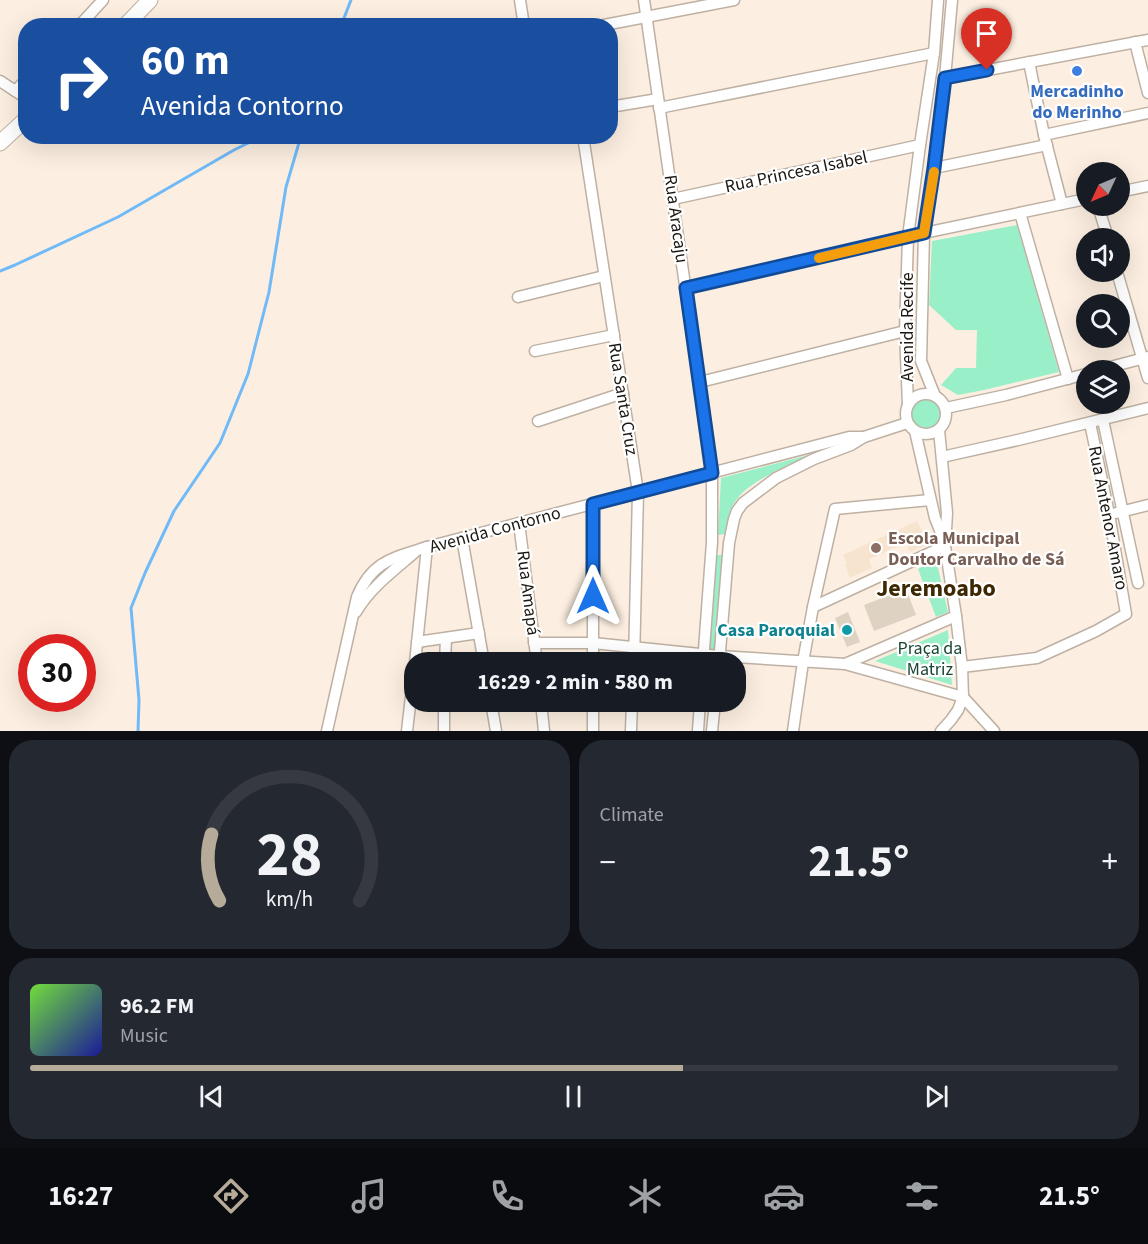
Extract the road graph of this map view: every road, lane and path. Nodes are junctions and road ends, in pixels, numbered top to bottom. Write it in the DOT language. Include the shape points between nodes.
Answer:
graph roads {
  1 [pos="103,0"];
  2 [pos="150,0"];
  3 [pos="519,0"];
  4 [pos="644,0"];
  5 [pos="734,0"];
  6 [pos="938,0"];
  7 [pos="952,0"];
  8 [pos="646,17"];
  9 [pos="86,18"];
  10 [pos="133,18"];
  11 [pos="522,18"];
  12 [pos="618,22"];
  13 [pos="1148,40"];
  14 [pos="1135,42"];
  15 [pos="934,53"];
  16 [pos="1029,62"];
  17 [pos="945,78"];
  18 [pos="0,81"];
  19 [pos="18,88"];
  20 [pos="15,91"];
  21 [pos="18,93"];
  22 [pos="1148,93"];
  23 [pos="659,104"];
  24 [pos="618,107"];
  25 [pos="1148,112"];
  26 [pos="18,126"];
  27 [pos="1046,140"];
  28 [pos="0,143"];
  29 [pos="584,144"];
  30 [pos="920,145"];
  31 [pos="934,168"];
  32 [pos="1148,186"];
  33 [pos="1130,190"];
  34 [pos="673,199"];
  35 [pos="1076,201"];
  36 [pos="1062,204"];
  37 [pos="1020,213"];
  38 [pos="924,233"];
  39 [pos="908,237"];
  40 [pos="604,276"];
  41 [pos="1120,282"];
  42 [pos="686,288"];
  43 [pos="518,297"];
  44 [pos="905,331"];
  45 [pos="614,335"];
  46 [pos="535,351"];
  47 [pos="1145,358"];
  48 [pos="1130,362"];
  49 [pos="1076,377"];
  50 [pos="1148,378"];
  51 [pos="1068,379"];
  52 [pos="700,382"];
  53 [pos="623,393"];
  54 [pos="935,396"];
  55 [pos="908,405"];
  56 [pos="946,408"];
  57 [pos="1148,408"];
  58 [pos="1103,420"];
  59 [pos="538,421"];
  60 [pos="1090,423"];
  61 [pos="911,427"];
  62 [pos="939,430"];
  63 [pos="864,437"];
  64 [pos="942,457"];
  65 [pos="712,473"];
  66 [pos="638,492"];
  67 [pos="930,500"];
  68 [pos="593,504"];
  69 [pos="1148,505"];
  70 [pos="1123,511"];
  71 [pos="1109,514"];
  72 [pos="519,524"];
  73 [pos="462,538"];
  74 [pos="712,542"];
  75 [pos="729,543"];
  76 [pos="945,544"];
  77 [pos="422,549"];
  78 [pos="1143,582"];
  79 [pos="1122,586"];
  80 [pos="813,607"];
  81 [pos="956,616"];
  82 [pos="479,633"];
  83 [pos="446,638"];
  84 [pos="417,642"];
  85 [pos="534,642"];
  86 [pos="593,643"];
  87 [pos="634,646"];
  88 [pos="416,652"];
  89 [pos="445,652"];
  90 [pos="482,652"];
  91 [pos="535,652"];
  92 [pos="593,652"];
  93 [pos="634,652"];
  94 [pos="668,652"];
  95 [pos="703,652"];
  96 [pos="720,652"];
  97 [pos="746,660"];
  98 [pos="803,662"];
  99 [pos="845,664"];
  100 [pos="962,667"];
  101 [pos="963,697"];
  102 [pos="409,712"];
  103 [pos="444,712"];
  104 [pos="493,712"];
  105 [pos="542,712"];
  106 [pos="593,712"];
  107 [pos="632,712"];
  108 [pos="699,712"];
  109 [pos="714,712"];
  110 [pos="327,731"];
  111 [pos="407,731"];
  112 [pos="444,731"];
  113 [pos="496,731"];
  114 [pos="544,731"];
  115 [pos="593,731"];
  116 [pos="631,731"];
  117 [pos="698,731"];
  118 [pos="712,731"];
  119 [pos="793,731"];
  120 [pos="941,731"];
  121 [pos="994,731"];
  1 -- 9 [label="street"];
  2 -- 10 [label="highway"];
  3 -- 11 [label="street"];
  4 -- 8 [label="street, Rua Aracaju"];
  5 -- 8 [label="street"];
  6 -- 15 [label="street, Avenida Recife"];
  7 -- 17 [label="street, Avenida Recife"];
  8 -- 12 [label="street"];
  8 -- 23 [label="street, Rua Aracaju"];
  13 -- 14 [label="street"];
  14 -- 16 [label="street"];
  14 -- 22 [label="street"];
  15 -- 23 [label="street"];
  15 -- 30 [label="street, Avenida Recife"];
  16 -- 17 [label="street"];
  16 -- 27 [label="street"];
  17 -- 31 [label="street, Avenida Recife"];
  18 -- 20 [label="street"];
  19 -- 20 [label="street"];
  20 -- 21 [label="street"];
  23 -- 24 [label="street"];
  23 -- 34 [label="street, Rua Aracaju"];
  25 -- 27 [label="street"];
  26 -- 28 [label="highway"];
  27 -- 31 [label="street"];
  27 -- 36 [label="street"];
  29 -- 40 [label="street, Rua Santa Cruz"];
  30 -- 34 [label="street, Rua Princesa Isabel"];
  30 -- 39 [label="street, Avenida Recife"];
  31 -- 38 [label="street, Avenida Recife"];
  32 -- 33 [label="street"];
  34 -- 42 [label="street, Rua Aracaju"];
  35 -- 36 [label="street"];
  36 -- 37 [label="street"];
  37 -- 38 [label="street"];
  37 -- 51 [label="street"];
  38 -- 39 [label="street"];
  38 -- 54 [label="street, Avenida Recife" via="921,361"];
  39 -- 42 [label="street"];
  39 -- 44 [label="street, Avenida Recife"];
  40 -- 43 [label="street"];
  40 -- 45 [label="street, Rua Santa Cruz"];
  41 -- 47 [label="street"];
  42 -- 52 [label="street, Rua Aracaju"];
  44 -- 52 [label="street"];
  44 -- 55 [label="street, Avenida Recife"];
  45 -- 46 [label="street"];
  45 -- 53 [label="street, Rua Santa Cruz"];
  47 -- 48 [label="street"];
  47 -- 50 [label="street"];
  49 -- 51 [label="street"];
  51 -- 56 [label="street"];
  52 -- 65 [label="street, Rua Aracaju"];
  53 -- 59 [label="street"];
  53 -- 66 [label="street, Rua Santa Cruz"];
  54 -- 55 [label="street" via="922,394"];
  54 -- 56 [label="street"];
  55 -- 61 [label="street"];
  56 -- 62 [label="street" via="946,418"];
  57 -- 58 [label="street"];
  58 -- 60 [label="street"];
  58 -- 70 [label="street, Rua Antenor Amaro"];
  60 -- 64 [label="street"];
  60 -- 71 [label="street, Rua Antenor Amaro"];
  61 -- 62 [label="street" via="928,435"];
  61 -- 63 [label="street"];
  61 -- 67 [label="street"];
  62 -- 64 [label="street"];
  63 -- 65 [label="street, Avenida Contorno" via="849,436"];
  63 -- 75 [label="street" via="776,478 743,502 736,512"];
  64 -- 76 [label="street" via="947,513"];
  65 -- 66 [label="street, Avenida Contorno"];
  65 -- 74 [label="street, Rua Aracaju"];
  66 -- 68 [label="street, Avenida Contorno"];
  66 -- 87 [label="street, Rua Santa Cruz"];
  67 -- 76 [label="street"];
  67 -- 80 [label="street" via="835,509"];
  68 -- 72 [label="street, Avenida Contorno"];
  68 -- 86 [label="street"];
  69 -- 70 [label="street"];
  70 -- 71 [label="street"];
  70 -- 78 [label="street, Rua Antenor Amaro"];
  71 -- 79 [label="street, Rua Antenor Amaro"];
  72 -- 73 [label="street, Avenida Contorno"];
  72 -- 85 [label="street, Rua Amapá"];
  73 -- 77 [label="street, Avenida Contorno"];
  73 -- 82 [label="street"];
  74 -- 75 [label="street"];
  74 -- 95 [label="street, Rua Aracaju"];
  75 -- 96 [label="street"];
  76 -- 80 [label="street"];
  76 -- 81 [label="street"];
  77 -- 84 [label="street"];
  77 -- 110 [label="street, Avenida Contorno" via="384,562 362,586"];
  78 -- 79 [label="street"];
  79 -- 100 [label="street, Rua Antenor Amaro" via="1126,614 1096,631 1037,658"];
  80 -- 98 [label="street"];
  81 -- 99 [label="street"];
  81 -- 100 [label="street"];
  82 -- 83 [label="street"];
  82 -- 90 [label="street"];
  83 -- 84 [label="street"];
  83 -- 89 [label="street"];
  84 -- 88 [label="street"];
  85 -- 86 [label="street"];
  85 -- 91 [label="street, Rua Amapá"];
  86 -- 87 [label="street"];
  86 -- 92 [label="street"];
  87 -- 93 [label="street, Rua Santa Cruz"];
  87 -- 94 [label="street"];
  97 -- 98 [label="street"];
  98 -- 99 [label="street"];
  98 -- 119 [label="street"];
  99 -- 101 [label="street"];
  100 -- 101 [label="street"];
  101 -- 120 [label="street"];
  101 -- 121 [label="street"];
  102 -- 111 [label="street"];
  103 -- 112 [label="street"];
  104 -- 113 [label="street"];
  105 -- 114 [label="street"];
  106 -- 115 [label="street"];
  107 -- 116 [label="street"];
  108 -- 117 [label="street"];
  109 -- 118 [label="street"];
}
